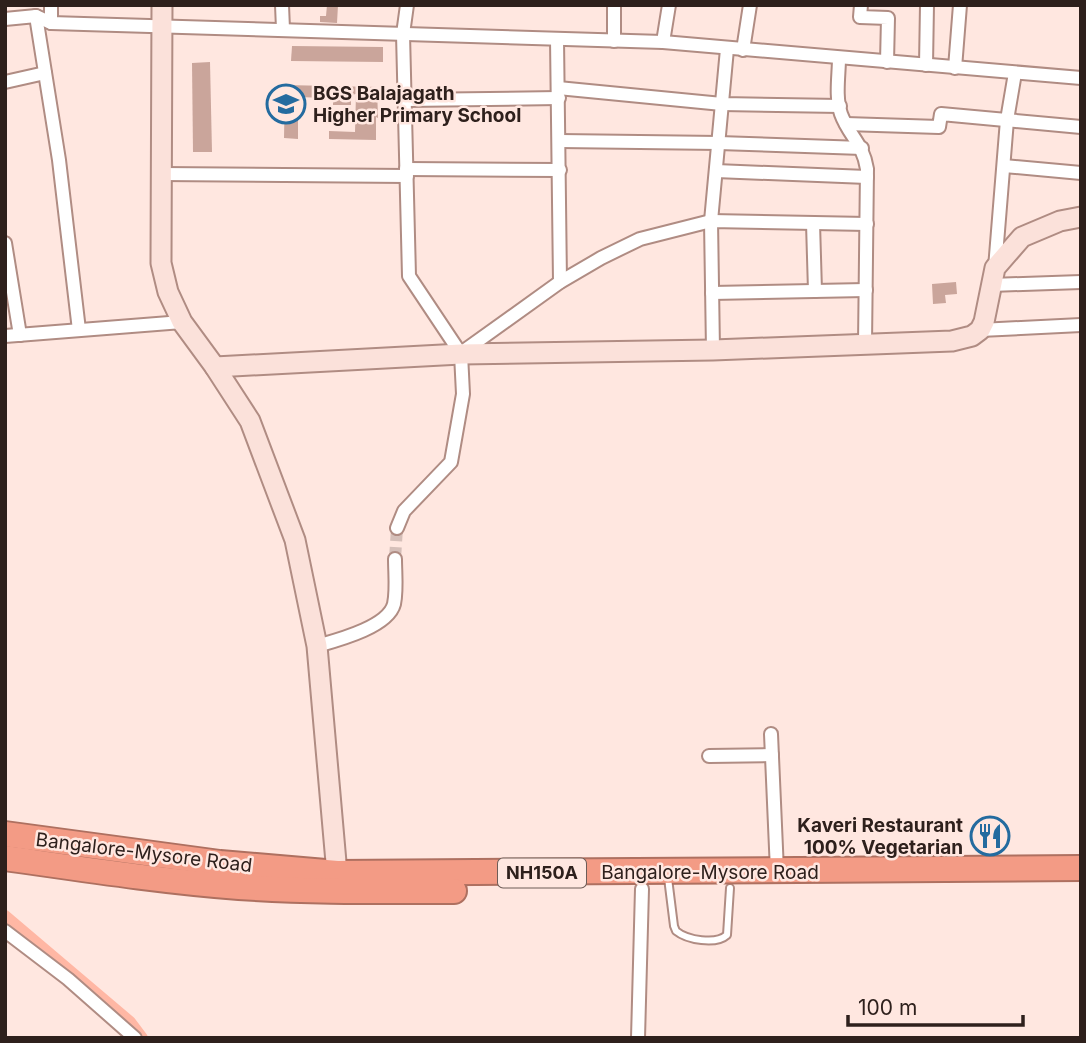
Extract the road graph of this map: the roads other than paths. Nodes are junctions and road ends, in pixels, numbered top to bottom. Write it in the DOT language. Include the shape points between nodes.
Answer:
graph roads {
  1 [pos="51,5"];
  2 [pos="162,5"];
  3 [pos="282,5"];
  4 [pos="407,5"];
  5 [pos="614,5"];
  6 [pos="669,5"];
  7 [pos="750,5"];
  8 [pos="861,5"];
  9 [pos="927,5"];
  10 [pos="960,5"];
  11 [pos="36,16"];
  12 [pos="5,19"];
  13 [pos="51,23"];
  14 [pos="162,26"];
  15 [pos="283,29"];
  16 [pos="403,34"];
  17 [pos="557,39"];
  18 [pos="614,41"];
  19 [pos="663,42"];
  20 [pos="726,49"];
  21 [pos="743,50"];
  22 [pos="839,58"];
  23 [pos="887,62"];
  24 [pos="926,65"];
  25 [pos="955,68"];
  26 [pos="45,73"];
  27 [pos="1015,73"];
  28 [pos="1081,78"];
  29 [pos="5,82"];
  30 [pos="558,93"];
  31 [pos="405,100"];
  32 [pos="722,104"];
  33 [pos="840,106"];
  34 [pos="1007,120"];
  35 [pos="846,124"];
  36 [pos="1081,127"];
  37 [pos="560,141"];
  38 [pos="719,143"];
  39 [pos="862,148"];
  40 [pos="1004,166"];
  41 [pos="560,170"];
  42 [pos="716,171"];
  43 [pos="406,172"];
  44 [pos="1081,173"];
  45 [pos="161,174"];
  46 [pos="867,177"];
  47 [pos="1081,217"];
  48 [pos="711,221"];
  49 [pos="813,223"];
  50 [pos="867,224"];
  51 [pos="5,243"];
  52 [pos="993,277"];
  53 [pos="560,282"];
  54 [pos="1081,282"];
  55 [pos="866,290"];
  56 [pos="815,291"];
  57 [pos="712,293"];
  58 [pos="182,322"];
  59 [pos="1081,325"];
  60 [pos="79,330"];
  61 [pos="980,330"];
  62 [pos="20,335"];
  63 [pos="5,336"];
  64 [pos="865,344"];
  65 [pos="713,350"];
  66 [pos="461,354"];
  67 [pos="215,366"];
  68 [pos="397,528"];
  69 [pos="395,559"];
  70 [pos="317,646"];
  71 [pos="771,734"];
  72 [pos="772,755"];
  73 [pos="709,756"];
  74 [pos="5,834"];
  75 [pos="5,858"];
  76 [pos="1081,868"];
  77 [pos="777,871"];
  78 [pos="668,880"];
  79 [pos="338,882"];
  80 [pos="1081,884"];
  81 [pos="730,888"];
  82 [pos="642,889"];
  83 [pos="5,931"];
  84 [pos="135,1038"];
  85 [pos="638,1038"];
  1 -- 13 [label="street"];
  2 -- 14 [label="street"];
  3 -- 15 [label="street"];
  4 -- 16 [label="street"];
  5 -- 18 [label="street"];
  6 -- 19 [label="street"];
  7 -- 21 [label="street"];
  8 -- 23 [label="street" via="860,17 888,18"];
  9 -- 24 [label="street"];
  10 -- 25 [label="street"];
  11 -- 12 [label="street"];
  11 -- 13 [label="street"];
  11 -- 26 [label="street"];
  13 -- 14 [label="street"];
  14 -- 15 [label="street"];
  14 -- 45 [label="street"];
  15 -- 16 [label="street"];
  16 -- 17 [label="street"];
  16 -- 31 [label="street"];
  17 -- 18 [label="street"];
  17 -- 30 [label="street"];
  18 -- 19 [label="street"];
  19 -- 20 [label="street"];
  20 -- 21 [label="street"];
  20 -- 32 [label="street"];
  21 -- 22 [label="street"];
  22 -- 23 [label="street"];
  22 -- 33 [label="street"];
  23 -- 24 [label="street"];
  24 -- 25 [label="street"];
  25 -- 27 [label="street"];
  26 -- 29 [label="street"];
  26 -- 60 [label="street"];
  27 -- 28 [label="street"];
  27 -- 34 [label="street"];
  30 -- 31 [label="street"];
  30 -- 32 [label="street"];
  30 -- 37 [label="street"];
  31 -- 43 [label="street"];
  32 -- 33 [label="street"];
  32 -- 38 [label="street"];
  33 -- 35 [label="street"];
  34 -- 35 [label="street" via="941,114 939,127"];
  34 -- 36 [label="street"];
  34 -- 40 [label="street"];
  35 -- 39 [label="street"];
  37 -- 38 [label="street"];
  37 -- 41 [label="street"];
  38 -- 39 [label="street"];
  38 -- 42 [label="street"];
  39 -- 46 [label="street"];
  40 -- 44 [label="street"];
  40 -- 52 [label="street"];
  41 -- 43 [label="street"];
  41 -- 53 [label="street"];
  42 -- 46 [label="street"];
  42 -- 48 [label="street"];
  43 -- 45 [label="street"];
  43 -- 66 [label="street" via="409,276"];
  45 -- 58 [label="street" via="161,263"];
  46 -- 50 [label="street"];
  47 -- 52 [label="street" via="1022,237"];
  48 -- 49 [label="street"];
  48 -- 53 [label="street" via="640,239"];
  48 -- 57 [label="street"];
  49 -- 50 [label="street"];
  49 -- 56 [label="street"];
  50 -- 55 [label="street"];
  51 -- 62 [label="street"];
  52 -- 54 [label="street"];
  52 -- 61 [label="street"];
  53 -- 66 [label="street"];
  55 -- 56 [label="street"];
  55 -- 64 [label="street"];
  56 -- 57 [label="street"];
  57 -- 65 [label="street"];
  58 -- 60 [label="street"];
  58 -- 67 [label="street"];
  59 -- 61 [label="street"];
  60 -- 62 [label="street"];
  61 -- 64 [label="street" via="951,341"];
  62 -- 63 [label="street"];
  64 -- 65 [label="street"];
  65 -- 66 [label="street"];
  66 -- 67 [label="street"];
  66 -- 68 [label="street" via="463,394 451,462 404,510"];
  67 -- 70 [label="street" via="250,421 295,540"];
  69 -- 70 [label="street" via="394,604 388,616 355,634"];
  70 -- 79 [label="street"];
  71 -- 72 [label="street"];
  72 -- 73 [label="street"];
  72 -- 77 [label="street"];
  74 -- 79 [label="highway, Bangalore-Mysore Road / NH150A"];
  75 -- 79 [label="highway, Bangalore-Mysore Road / NH150A" via="201,883"];
  76 -- 77 [label="highway, Bangalore-Mysore Road / NH150A"];
  77 -- 78 [label="highway, Bangalore-Mysore Road / NH150A"];
  78 -- 79 [label="highway, Bangalore-Mysore Road / NH150A"];
  78 -- 81 [label="highway, Bangalore-Mysore Road / NH150A"];
  78 -- 81 [label="lane" via="676,932 687,938 723,939 729,930"];
  78 -- 82 [label="highway, Bangalore-Mysore Road / NH150A"];
  79 -- 82 [label="highway, Bangalore-Mysore Road / NH150A"];
  80 -- 81 [label="highway, Bangalore-Mysore Road / NH150A"];
  82 -- 85 [label="street"];
  83 -- 84 [label="street"];
}
